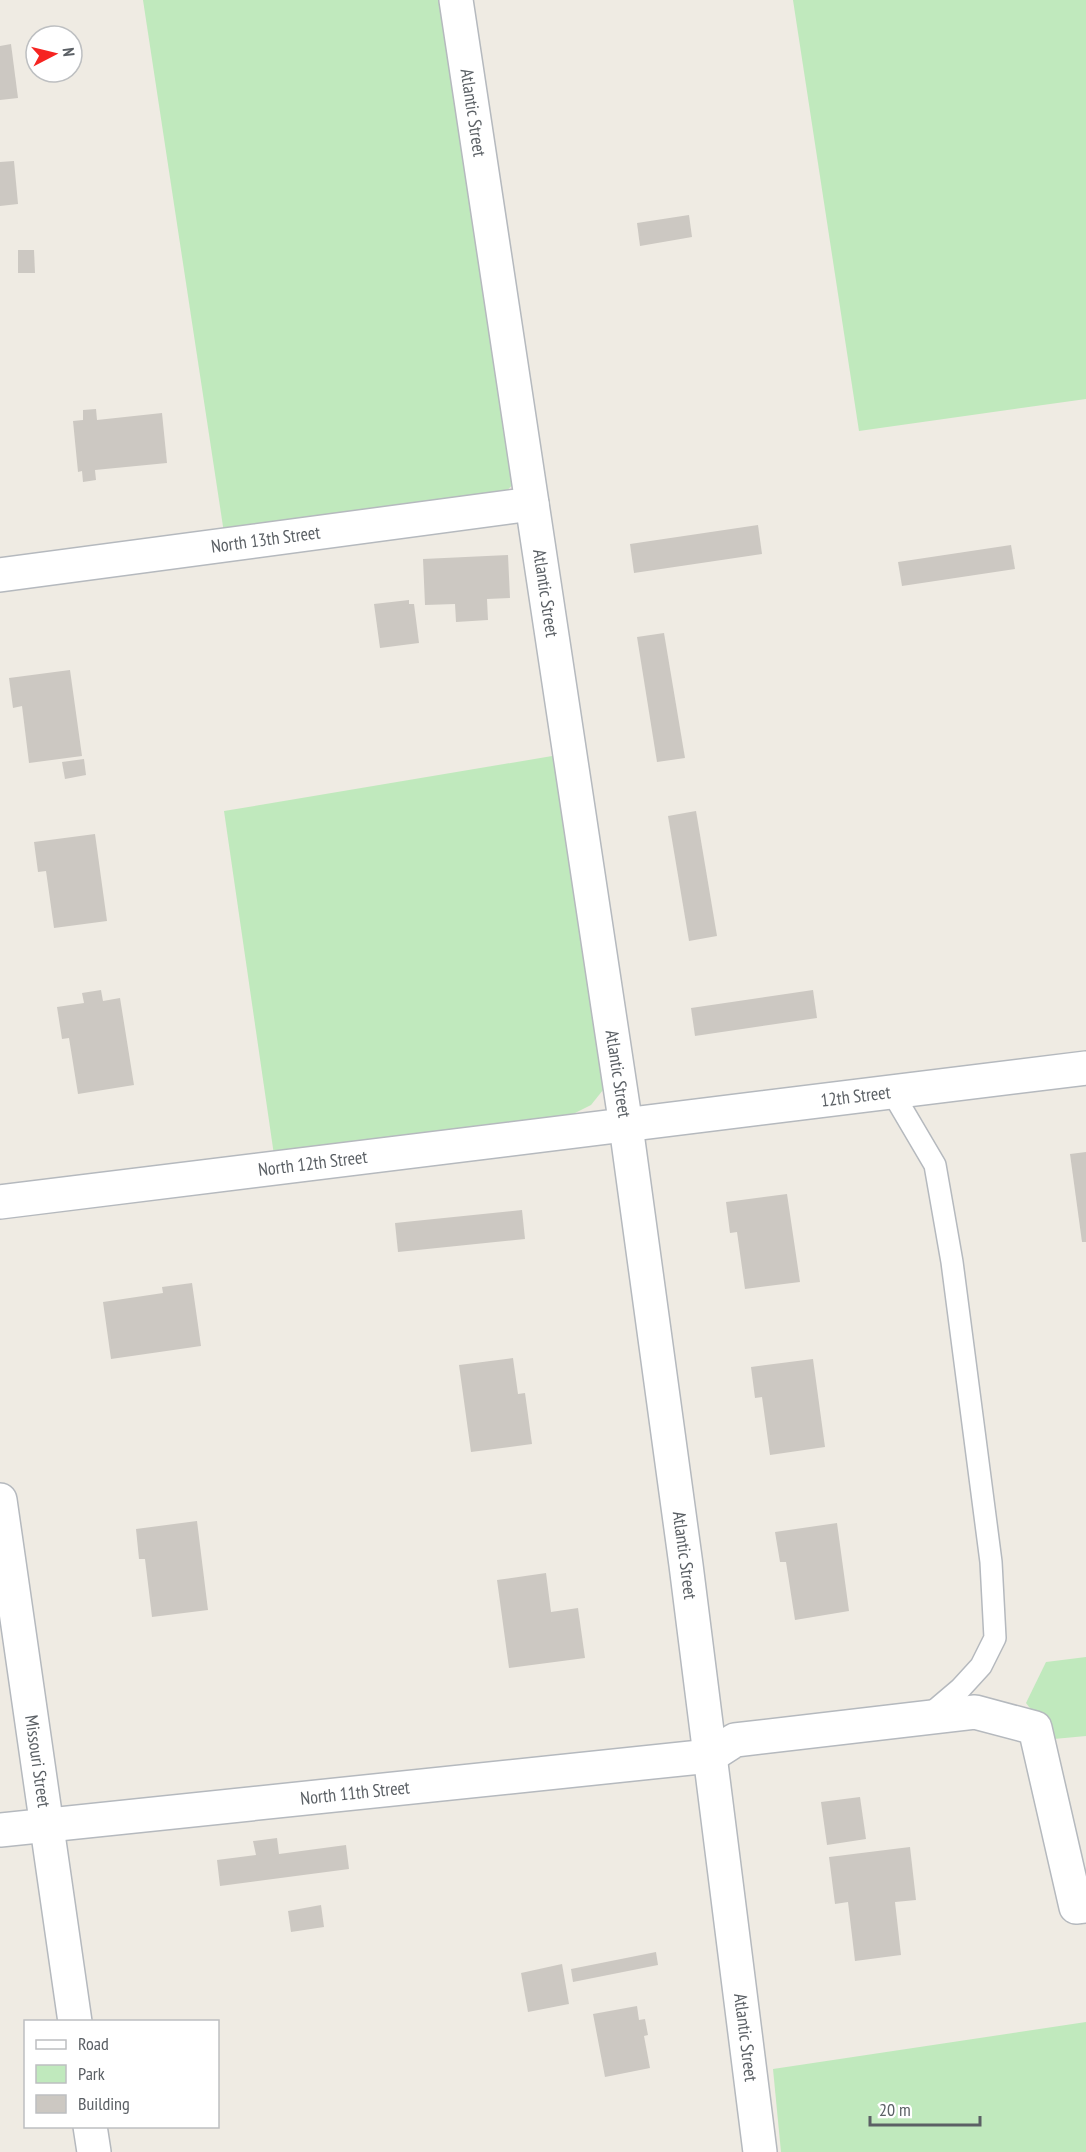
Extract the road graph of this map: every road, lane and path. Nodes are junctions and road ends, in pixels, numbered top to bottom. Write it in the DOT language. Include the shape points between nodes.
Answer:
graph roads {
  1 [pos="456,0"];
  2 [pos="532,504"];
  3 [pos="0,575"];
  4 [pos="1086,1068"];
  5 [pos="892,1092"];
  6 [pos="626,1126"];
  7 [pos="0,1202"];
  8 [pos="0,1500"];
  9 [pos="926,1718"];
  10 [pos="710,1756"];
  11 [pos="46,1825"];
  12 [pos="0,1830"];
  13 [pos="1086,1906"];
  14 [pos="75,2020"];
  15 [pos="90,2128"];
  16 [pos="94,2152"];
  17 [pos="760,2152"];
  1 -- 2 [label="street, Atlantic Street"];
  2 -- 3 [label="street, North 13th Street"];
  2 -- 6 [label="street, Atlantic Street"];
  4 -- 5 [label="street, 12th Street"];
  5 -- 6 [label="street, 12th Street"];
  5 -- 9 [label="lane" via="935,1165 952,1262 991,1562 995,1638 981,1666"];
  6 -- 7 [label="street, North 12th Street"];
  6 -- 10 [label="street, Atlantic Street"];
  8 -- 11 [label="street, Missouri Street"];
  9 -- 10 [label="street" via="735,1740"];
  9 -- 13 [label="street" via="975,1712 1035,1728 1076,1907"];
  10 -- 11 [label="street, North 11th Street"];
  10 -- 17 [label="street, Atlantic Street"];
  11 -- 12 [label="street, North 11th Street"];
  11 -- 14 [label="street, Missouri Street"];
  15 -- 16 [label="street"];
}
